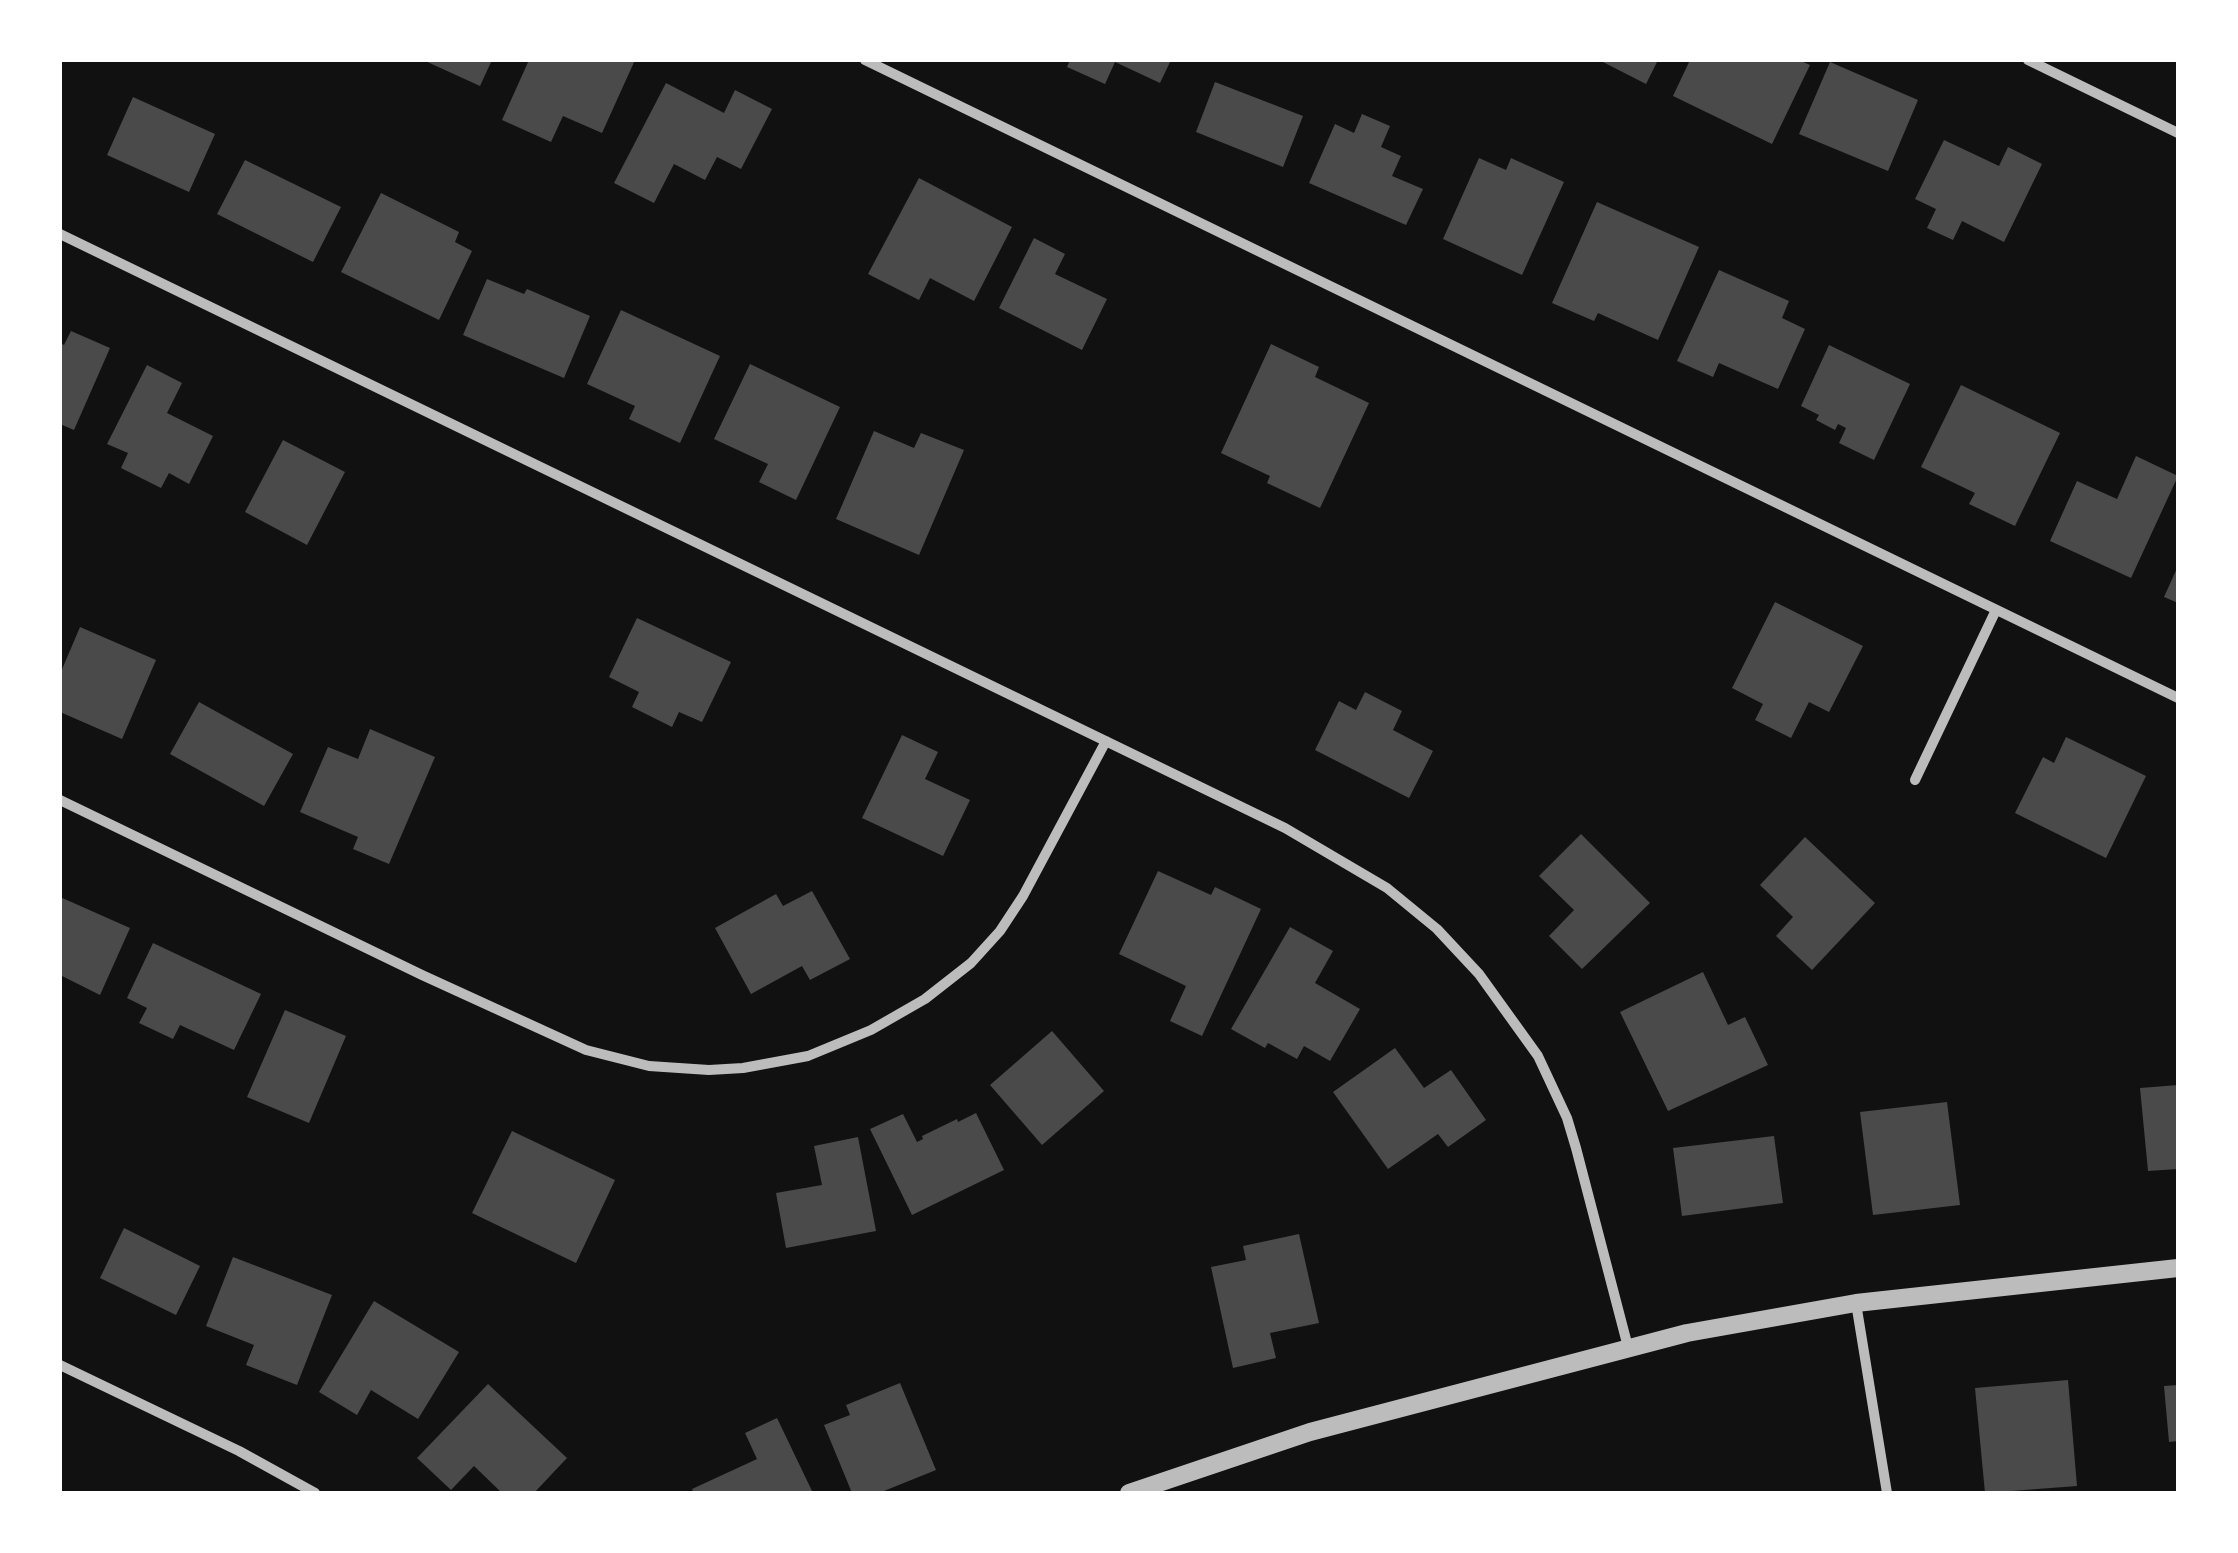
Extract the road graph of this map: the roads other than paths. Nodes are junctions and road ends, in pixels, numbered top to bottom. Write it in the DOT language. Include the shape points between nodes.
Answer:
graph roads {
  1 [pos="865,60"];
  2 [pos="2028,60"];
  3 [pos="2178,133"];
  4 [pos="60,234"];
  5 [pos="1996,610"];
  6 [pos="2178,698"];
  7 [pos="1106,741"];
  8 [pos="1915,780"];
  9 [pos="60,800"];
  10 [pos="2178,1268"];
  11 [pos="1856,1304"];
  12 [pos="1628,1347"];
  13 [pos="60,1365"];
  14 [pos="315,1493"];
  15 [pos="1129,1493"];
  16 [pos="1887,1493"];
  1 -- 5 [label="street"];
  2 -- 3 [label="street"];
  4 -- 7 [label="street"];
  5 -- 6 [label="street"];
  5 -- 8 [label="street"];
  7 -- 9 [label="street" via="1023,896 971,962 871,1030 808,1056 744,1068 650,1066 586,1050"];
  7 -- 12 [label="street" via="1358,869 1414,908 1479,974 1529,1041 1567,1118"];
  10 -- 11 [label="street"];
  11 -- 12 [label="street"];
  11 -- 16 [label="street"];
  12 -- 15 [label="street" via="1310,1432"];
  13 -- 14 [label="street"];
}
